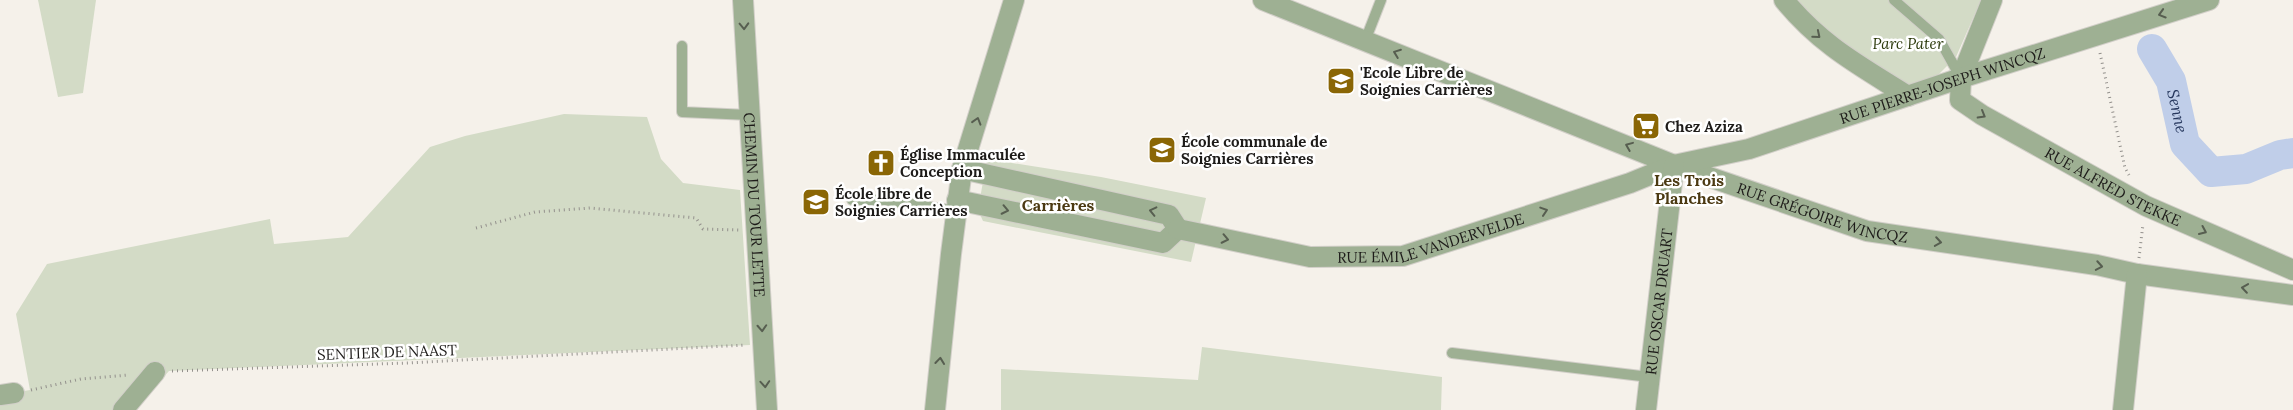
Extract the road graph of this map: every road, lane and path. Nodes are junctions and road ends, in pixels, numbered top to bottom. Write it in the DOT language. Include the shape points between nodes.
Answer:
graph roads {
  1 [pos="743,0"];
  2 [pos="1014,0"];
  3 [pos="1263,0"];
  4 [pos="1381,0"];
  5 [pos="1784,0"];
  6 [pos="1894,0"];
  7 [pos="1992,0"];
  8 [pos="2209,0"];
  9 [pos="2096,35"];
  10 [pos="1365,41"];
  11 [pos="682,46"];
  12 [pos="1960,78"];
  13 [pos="1908,96"];
  14 [pos="749,115"];
  15 [pos="1674,164"];
  16 [pos="962,170"];
  17 [pos="852,200"];
  18 [pos="957,206"];
  19 [pos="2146,206"];
  20 [pos="476,228"];
  21 [pos="742,230"];
  22 [pos="1178,230"];
  23 [pos="2293,270"];
  24 [pos="2137,274"];
  25 [pos="2293,295"];
  26 [pos="763,345"];
  27 [pos="1452,353"];
  28 [pos="155,372"];
  29 [pos="1649,377"];
  30 [pos="7,394"];
  31 [pos="123,410"];
  32 [pos="767,410"];
  33 [pos="935,410"];
  34 [pos="1646,410"];
  35 [pos="2122,410"];
  1 -- 14 [label="street, CHEMIN DU TOUR LETTE, one-way"];
  16 -- 2 [label="street, one-way"];
  3 -- 10 [label="street, RUE GRÉGOIRE WINCQZ"];
  4 -- 10 [label="lane"];
  5 -- 13 [label="street, one-way" via="1805,25 1838,53"];
  6 -- 12 [label="lane" via="1939,39"];
  7 -- 12 [label="street"];
  8 -- 9 [label="street, RUE PIERRE-JOSEPH WINCQZ, one-way"];
  9 -- 12 [label="street, RUE PIERRE-JOSEPH WINCQZ"];
  9 -- 19 [label="path" via="2125,168"];
  15 -- 10 [label="street, RUE GRÉGOIRE WINCQZ, one-way"];
  11 -- 14 [label="lane" via="682,112"];
  12 -- 13 [label="street, RUE PIERRE-JOSEPH WINCQZ"];
  12 -- 19 [label="street, RUE ALFRED STEKKE, one-way" via="1960,100 1969,107"];
  13 -- 15 [label="street, RUE PIERRE-JOSEPH WINCQZ" via="1748,149"];
  14 -- 26 [label="street, CHEMIN DU TOUR LETTE, one-way"];
  22 -- 15 [label="street, RUE ÉMILE VANDERVELDE, one-way" via="1310,257 1403,256 1630,183"];
  15 -- 24 [label="street, RUE GRÉGOIRE WINCQZ, one-way" via="1867,231"];
  15 -- 29 [label="street, RUE OSCAR DRUART"];
  16 -- 18 [label="street"];
  22 -- 16 [label="street, one-way" via="1169,215"];
  17 -- 18 [label="lane"];
  18 -- 22 [label="street, one-way" via="1163,243"];
  33 -- 18 [label="street, one-way"];
  19 -- 23 [label="street, RUE ALFRED STEKKE, one-way"];
  19 -- 24 [label="path"];
  20 -- 21 [label="path" via="535,212 590,208 696,218 703,229"];
  25 -- 24 [label="street, RUE GRÉGOIRE WINCQZ, one-way"];
  24 -- 35 [label="street"];
  26 -- 28 [label="path, SENTIER DE NAAST"];
  26 -- 32 [label="street, CHEMIN DU TOUR LETTE, one-way"];
  27 -- 29 [label="lane"];
  28 -- 30 [label="path, SENTIER DE NAAST" via="81,379"];
  28 -- 31 [label="street"];
  29 -- 34 [label="street, RUE OSCAR DRUART"];
}
